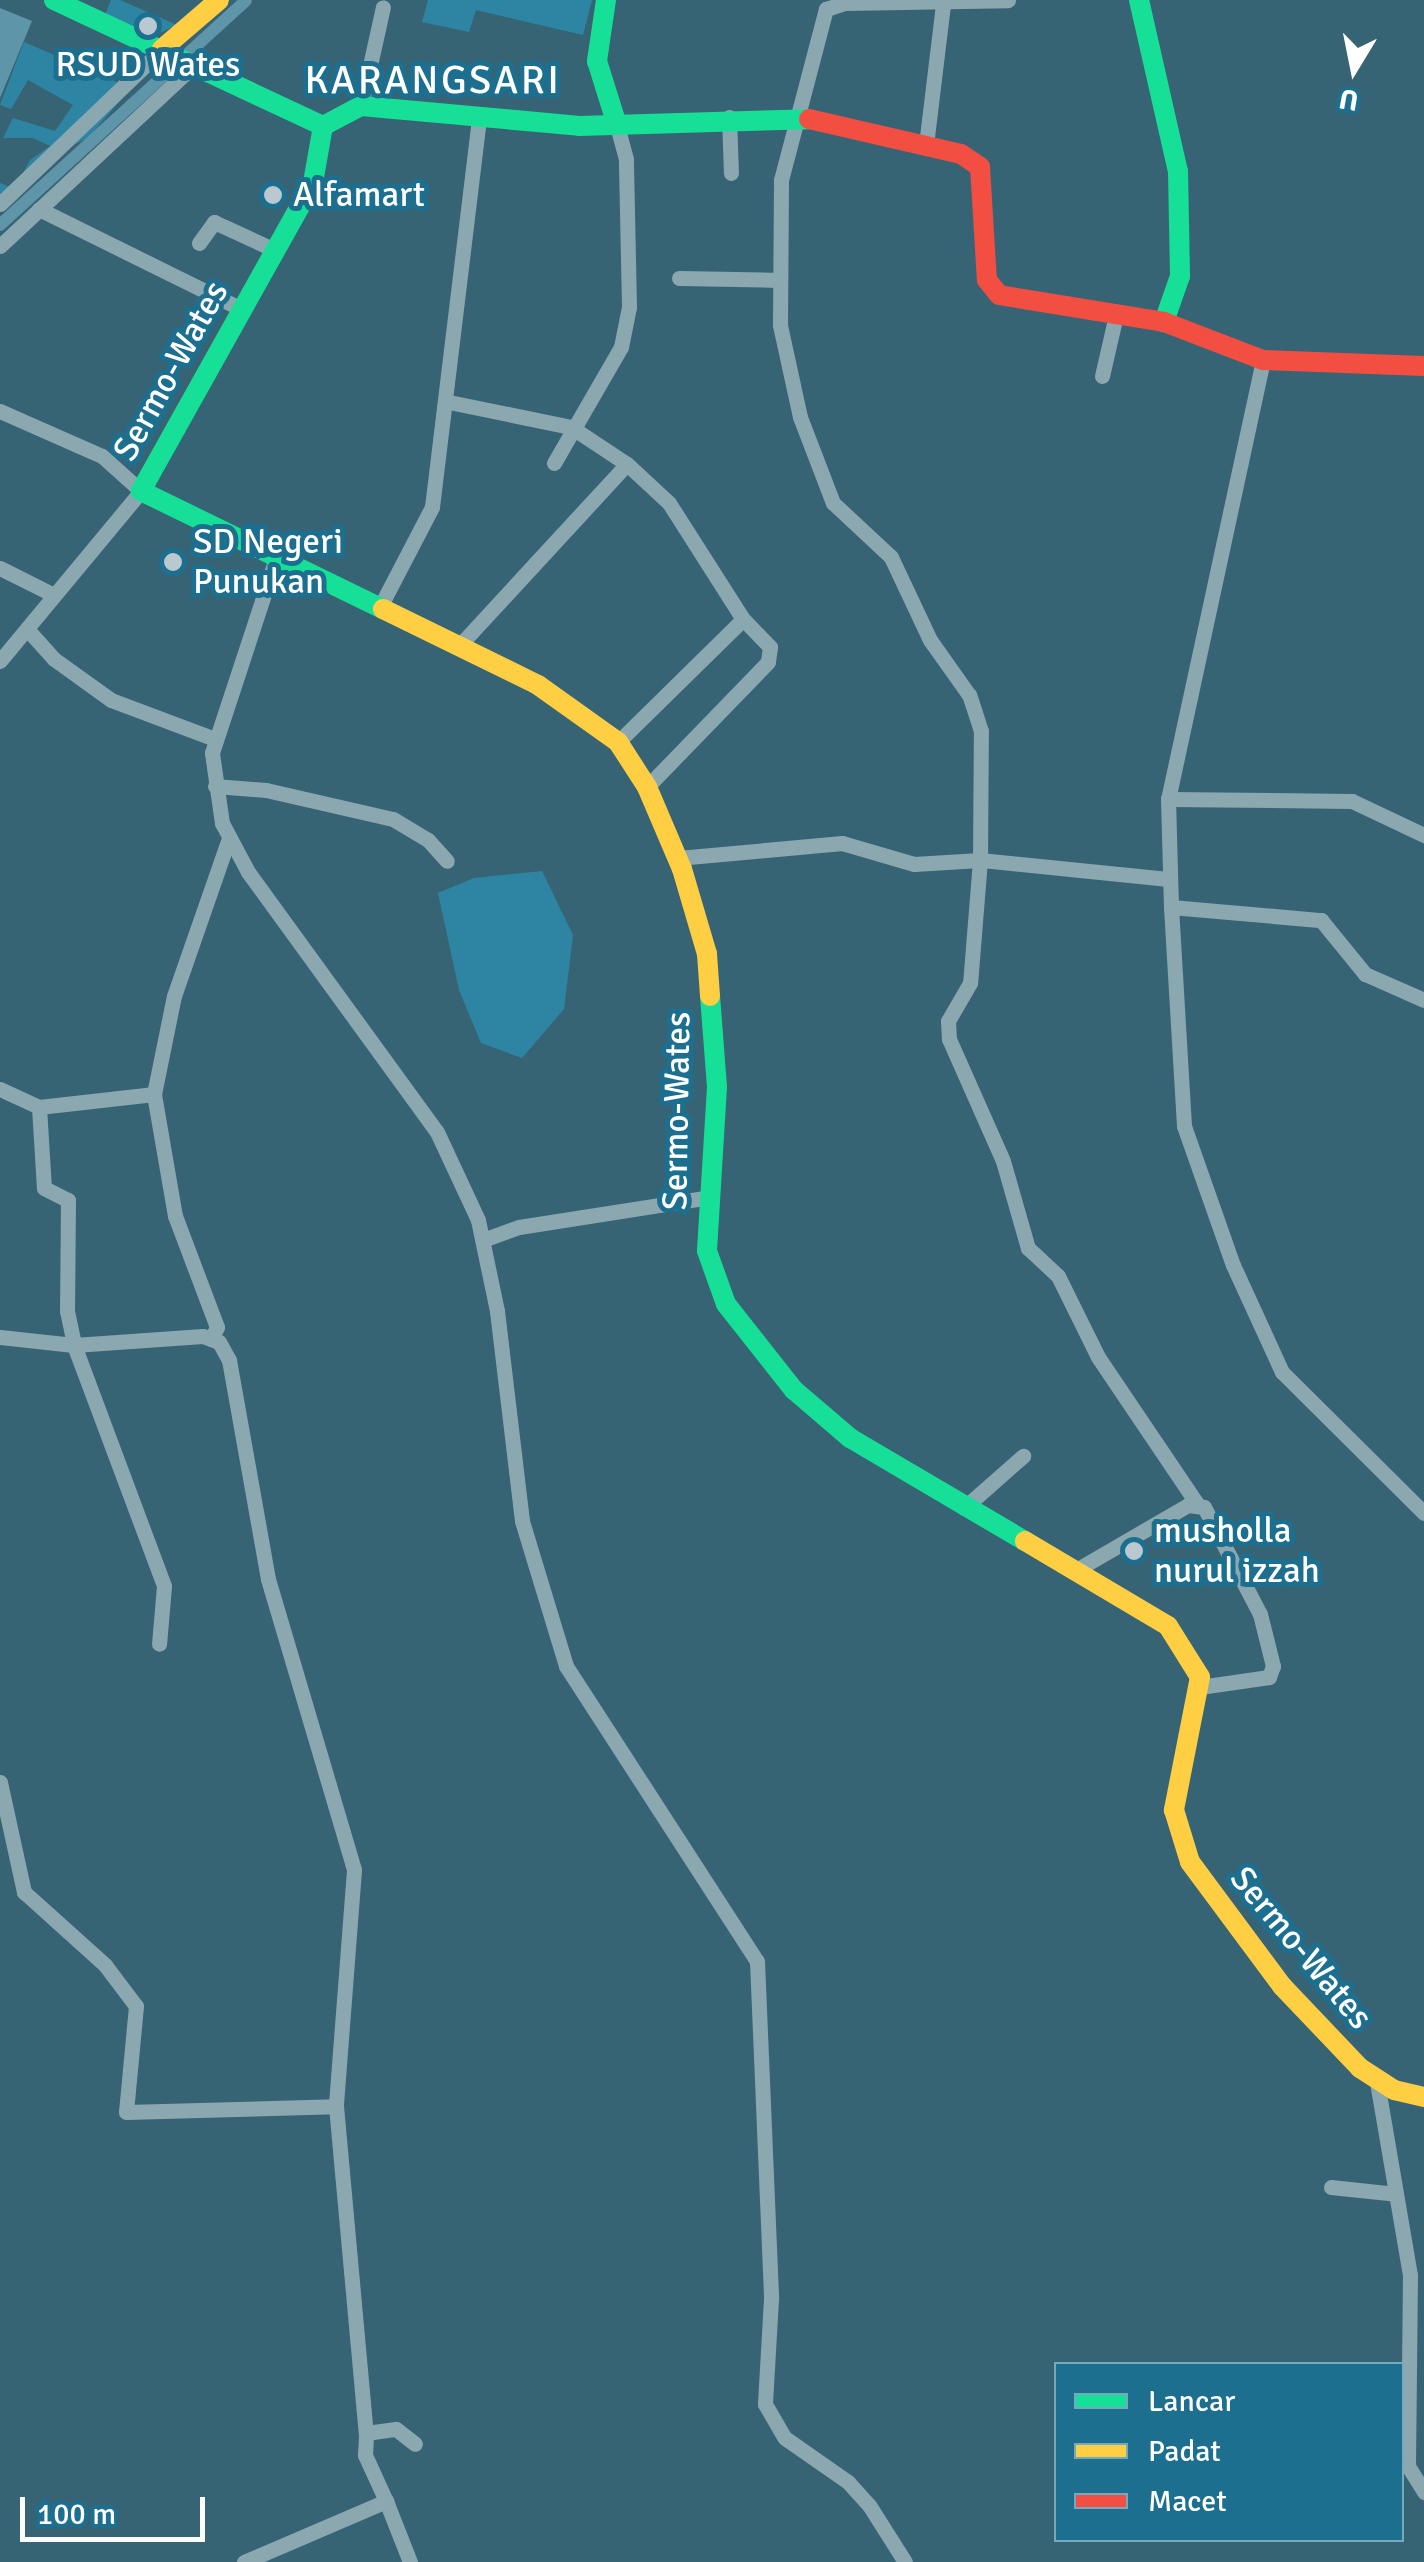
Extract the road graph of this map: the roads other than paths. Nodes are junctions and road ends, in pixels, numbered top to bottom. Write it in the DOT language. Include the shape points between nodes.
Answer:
graph roads {
  1 [pos="54,0"];
  2 [pos="219,0"];
  3 [pos="606,0"];
  4 [pos="1008,0"];
  5 [pos="1139,0"];
  6 [pos="943,5"];
  7 [pos="383,7"];
  8 [pos="180,58"];
  9 [pos="360,106"];
  10 [pos="479,116"];
  11 [pos="795,116"];
  12 [pos="729,117"];
  13 [pos="618,125"];
  14 [pos="323,126"];
  15 [pos="926,145"];
  16 [pos="732,173"];
  17 [pos="50,177"];
  18 [pos="0,204"];
  19 [pos="39,209"];
  20 [pos="199,243"];
  21 [pos="0,246"];
  22 [pos="275,250"];
  23 [pos="678,278"];
  24 [pos="779,280"];
  25 [pos="244,310"];
  26 [pos="1116,315"];
  27 [pos="1164,322"];
  28 [pos="1264,360"];
  29 [pos="1424,366"];
  30 [pos="1102,376"];
  31 [pos="449,402"];
  32 [pos="0,411"];
  33 [pos="572,426"];
  34 [pos="554,463"];
  35 [pos="627,464"];
  36 [pos="141,491"];
  37 [pos="278,555"];
  38 [pos="0,568"];
  39 [pos="54,595"];
  40 [pos="381,605"];
  41 [pos="743,619"];
  42 [pos="27,629"];
  43 [pos="458,647"];
  44 [pos="0,661"];
  45 [pos="216,739"];
  46 [pos="618,742"];
  47 [pos="214,786"];
  48 [pos="647,786"];
  49 [pos="1168,799"];
  50 [pos="1424,835"];
  51 [pos="228,841"];
  52 [pos="678,858"];
  53 [pos="447,860"];
  54 [pos="980,860"];
  55 [pos="1168,879"];
  56 [pos="1171,908"];
  57 [pos="1424,1000"];
  58 [pos="0,1089"];
  59 [pos="154,1094"];
  60 [pos="39,1106"];
  61 [pos="710,1197"];
  62 [pos="482,1240"];
  63 [pos="0,1337"];
  64 [pos="211,1339"];
  65 [pos="74,1344"];
  66 [pos="1023,1456"];
  67 [pos="1197,1504"];
  68 [pos="964,1508"];
  69 [pos="1424,1513"];
  70 [pos="1078,1570"];
  71 [pos="159,1644"];
  72 [pos="1200,1687"];
  73 [pos="0,1782"];
  74 [pos="1377,2082"];
  75 [pos="1424,2097"];
  76 [pos="336,2106"];
  77 [pos="1331,2187"];
  78 [pos="1396,2194"];
  79 [pos="366,2433"];
  80 [pos="415,2444"];
  81 [pos="1424,2492"];
  82 [pos="386,2502"];
  83 [pos="244,2562"];
  84 [pos="410,2562"];
  85 [pos="905,2562"];
  1 -- 8 [label="main road"];
  2 -- 8 [label="main road"];
  3 -- 13 [label="main road" via="597,60"];
  4 -- 6 [label="street"];
  5 -- 27 [label="main road" via="1178,171 1180,276"];
  6 -- 11 [label="street" via="844,3 826,9"];
  6 -- 15 [label="street"];
  7 -- 9 [label="street"];
  8 -- 14 [label="main road"];
  8 -- 17 [label="street"];
  8 -- 17 [label="street"];
  9 -- 10 [label="main road"];
  9 -- 14 [label="main road"];
  10 -- 13 [label="main road"];
  10 -- 31 [label="street" via="456,269"];
  11 -- 12 [label="main road"];
  11 -- 15 [label="main road"];
  11 -- 24 [label="street" via="781,180"];
  12 -- 13 [label="main road"];
  12 -- 16 [label="street"];
  13 -- 33 [label="street" via="626,159 629,307 621,348"];
  14 -- 22 [label="main road, Sermo-Wates" via="313,183"];
  15 -- 26 [label="main road" via="980,167 987,280 998,295"];
  17 -- 18 [label="street"];
  17 -- 19 [label="street"];
  19 -- 21 [label="street"];
  19 -- 25 [label="street"];
  20 -- 22 [label="street" via="214,222"];
  22 -- 25 [label="main road, Sermo-Wates"];
  23 -- 24 [label="street"];
  24 -- 54 [label="street" via="786,357 824,486 891,557 930,640 969,696 981,731"];
  25 -- 36 [label="main road, Sermo-Wates"];
  26 -- 27 [label="main road"];
  26 -- 30 [label="street"];
  27 -- 28 [label="main road"];
  28 -- 29 [label="main road"];
  28 -- 49 [label="street"];
  31 -- 33 [label="street"];
  31 -- 40 [label="street" via="432,507"];
  32 -- 36 [label="street" via="102,456"];
  33 -- 34 [label="street"];
  33 -- 35 [label="street"];
  35 -- 41 [label="street" via="669,503"];
  35 -- 43 [label="street"];
  36 -- 37 [label="main road, Sermo-Wates"];
  36 -- 39 [label="street"];
  37 -- 40 [label="main road, Sermo-Wates"];
  37 -- 45 [label="street"];
  38 -- 39 [label="street"];
  39 -- 42 [label="street"];
  40 -- 43 [label="main road, Sermo-Wates"];
  41 -- 46 [label="street"];
  41 -- 48 [label="street" via="770,647 770,657"];
  42 -- 44 [label="street"];
  42 -- 45 [label="street" via="54,659 111,700"];
  43 -- 46 [label="main road, Sermo-Wates" via="559,696"];
  45 -- 47 [label="street"];
  46 -- 48 [label="main road, Sermo-Wates"];
  47 -- 51 [label="street"];
  47 -- 53 [label="street" via="266,790 392,819"];
  48 -- 52 [label="main road, Sermo-Wates"];
  49 -- 50 [label="street" via="1352,801"];
  49 -- 55 [label="street"];
  51 -- 59 [label="street" via="174,996"];
  51 -- 62 [label="street" via="437,1132"];
  52 -- 54 [label="street" via="842,843 914,864"];
  52 -- 61 [label="main road, Sermo-Wates" via="708,954 716,1034"];
  54 -- 55 [label="street"];
  54 -- 67 [label="street" via="970,983 948,1021 949,1040 1003,1161 1028,1248 1058,1276 1098,1357"];
  55 -- 56 [label="street"];
  56 -- 57 [label="street" via="1321,920 1365,974"];
  56 -- 69 [label="street" via="1184,1126 1232,1264 1282,1372"];
  58 -- 60 [label="street"];
  59 -- 60 [label="street"];
  59 -- 64 [label="street" via="175,1216 217,1327"];
  60 -- 65 [label="street" via="44,1188 68,1200 72,1218 67,1311"];
  61 -- 62 [label="street"];
  61 -- 68 [label="main road, Sermo-Wates" via="712,1279 744,1333 850,1438"];
  62 -- 85 [label="street" via="522,1522 566,1666 758,1961 771,2298 765,2404 784,2438 848,2482 869,2505"];
  63 -- 65 [label="street"];
  64 -- 65 [label="street"];
  64 -- 76 [label="street" via="229,1360 268,1580 354,1870"];
  65 -- 71 [label="street" via="164,1586"];
  66 -- 68 [label="street"];
  67 -- 70 [label="street" via="1139,1530"];
  67 -- 72 [label="street" via="1228,1543 1260,1614 1273,1666 1269,1677"];
  68 -- 70 [label="main road, Sermo-Wates"];
  70 -- 72 [label="main road, Sermo-Wates" via="1168,1626 1192,1656"];
  72 -- 74 [label="main road, Sermo-Wates" via="1179,1777 1176,1836 1227,1919"];
  73 -- 76 [label="street" via="24,1892 104,1965 136,2006 126,2112"];
  74 -- 75 [label="main road, Sermo-Wates"];
  74 -- 78 [label="street"];
  76 -- 79 [label="street"];
  77 -- 78 [label="street"];
  78 -- 81 [label="street" via="1410,2275 1408,2466"];
  79 -- 80 [label="street" via="396,2429"];
  79 -- 82 [label="street" via="365,2454"];
  82 -- 83 [label="street"];
  82 -- 84 [label="street"];
}
